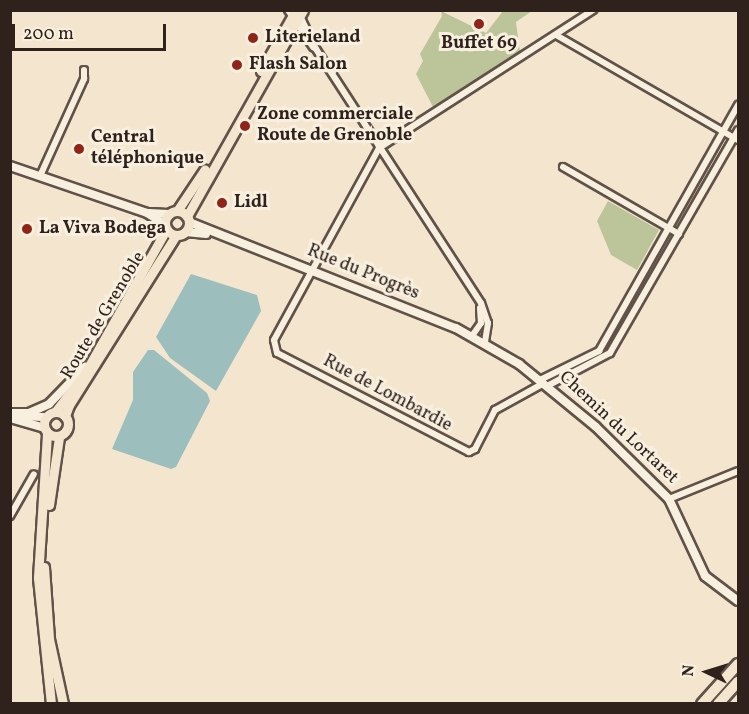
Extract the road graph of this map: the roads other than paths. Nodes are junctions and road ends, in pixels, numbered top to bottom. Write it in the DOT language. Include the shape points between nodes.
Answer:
graph roads {
  1 [pos="593,10"];
  2 [pos="296,14"];
  3 [pos="556,35"];
  4 [pos="84,70"];
  5 [pos="738,105"];
  6 [pos="738,130"];
  7 [pos="724,131"];
  8 [pos="736,139"];
  9 [pos="380,148"];
  10 [pos="10,166"];
  11 [pos="563,167"];
  12 [pos="40,176"];
  13 [pos="173,212"];
  14 [pos="147,213"];
  15 [pos="188,219"];
  16 [pos="165,227"];
  17 [pos="669,228"];
  18 [pos="186,232"];
  19 [pos="212,234"];
  20 [pos="679,234"];
  21 [pos="176,235"];
  22 [pos="312,271"];
  23 [pos="475,297"];
  24 [pos="472,336"];
  25 [pos="485,342"];
  26 [pos="498,350"];
  27 [pos="92,359"];
  28 [pos="545,382"];
  29 [pos="56,412"];
  30 [pos="10,415"];
  31 [pos="65,416"];
  32 [pos="46,417"];
  33 [pos="46,431"];
  34 [pos="58,437"];
  35 [pos="738,471"];
  36 [pos="34,474"];
  37 [pos="669,499"];
  38 [pos="10,516"];
  39 [pos="738,601"];
  40 [pos="738,664"];
  41 [pos="738,682"];
  42 [pos="51,704"];
  43 [pos="63,704"];
  44 [pos="702,704"];
  45 [pos="718,704"];
  1 -- 3 [label="street"];
  2 -- 9 [label="street"];
  2 -- 13 [label="main road"];
  2 -- 15 [label="main road"];
  3 -- 7 [label="street"];
  3 -- 9 [label="street"];
  4 -- 12 [label="street" via="84,79"];
  5 -- 7 [label="street"];
  6 -- 8 [label="street"];
  7 -- 8 [label="street"];
  7 -- 17 [label="street"];
  8 -- 20 [label="street"];
  9 -- 22 [label="street"];
  9 -- 23 [label="street"];
  10 -- 12 [label="street"];
  11 -- 17 [label="street"];
  12 -- 14 [label="street"];
  13 -- 14 [label="street"];
  13 -- 15 [label="main road"];
  13 -- 16 [label="main road, Route de Grenoble"];
  14 -- 16 [label="street"];
  15 -- 18 [label="main road"];
  15 -- 19 [label="main road, Rue du Progrès"];
  16 -- 21 [label="main road"];
  16 -- 27 [label="main road, Route de Grenoble"];
  17 -- 20 [label="street"];
  17 -- 28 [label="street" via="599,351"];
  18 -- 19 [label="main road, Rue du Progrès"];
  18 -- 21 [label="main road"];
  19 -- 22 [label="main road, Rue du Progrès"];
  20 -- 28 [label="street" via="610,352"];
  21 -- 31 [label="main road, Route de Grenoble"];
  22 -- 24 [label="main road, Rue du Progrès"];
  22 -- 28 [label="street, Rue de Lombardie" via="274,340 277,353 461,450 475,449 495,410"];
  23 -- 24 [label="street" via="482,315"];
  23 -- 25 [label="street" via="487,317"];
  24 -- 25 [label="main road, Rue du Progrès"];
  25 -- 26 [label="main road, Rue du Progrès"];
  26 -- 28 [label="main road, Chemin du Lortaret"];
  27 -- 29 [label="main road, Route de Grenoble"];
  27 -- 30 [label="street" via="50,404 29,413"];
  28 -- 37 [label="main road, Chemin du Lortaret"];
  29 -- 31 [label="main road"];
  29 -- 32 [label="main road"];
  30 -- 32 [label="street"];
  30 -- 33 [label="street"];
  31 -- 34 [label="main road" via="68,427"];
  32 -- 33 [label="main road"];
  33 -- 34 [label="main road"];
  33 -- 42 [label="main road" via="38,578"];
  34 -- 43 [label="main road" via="44,577 49,639"];
  35 -- 37 [label="street"];
  36 -- 38 [label="street"];
  37 -- 39 [label="main road, Chemin du Lortaret" via="705,576"];
  40 -- 44 [label="highway"];
  41 -- 45 [label="highway"];
}
